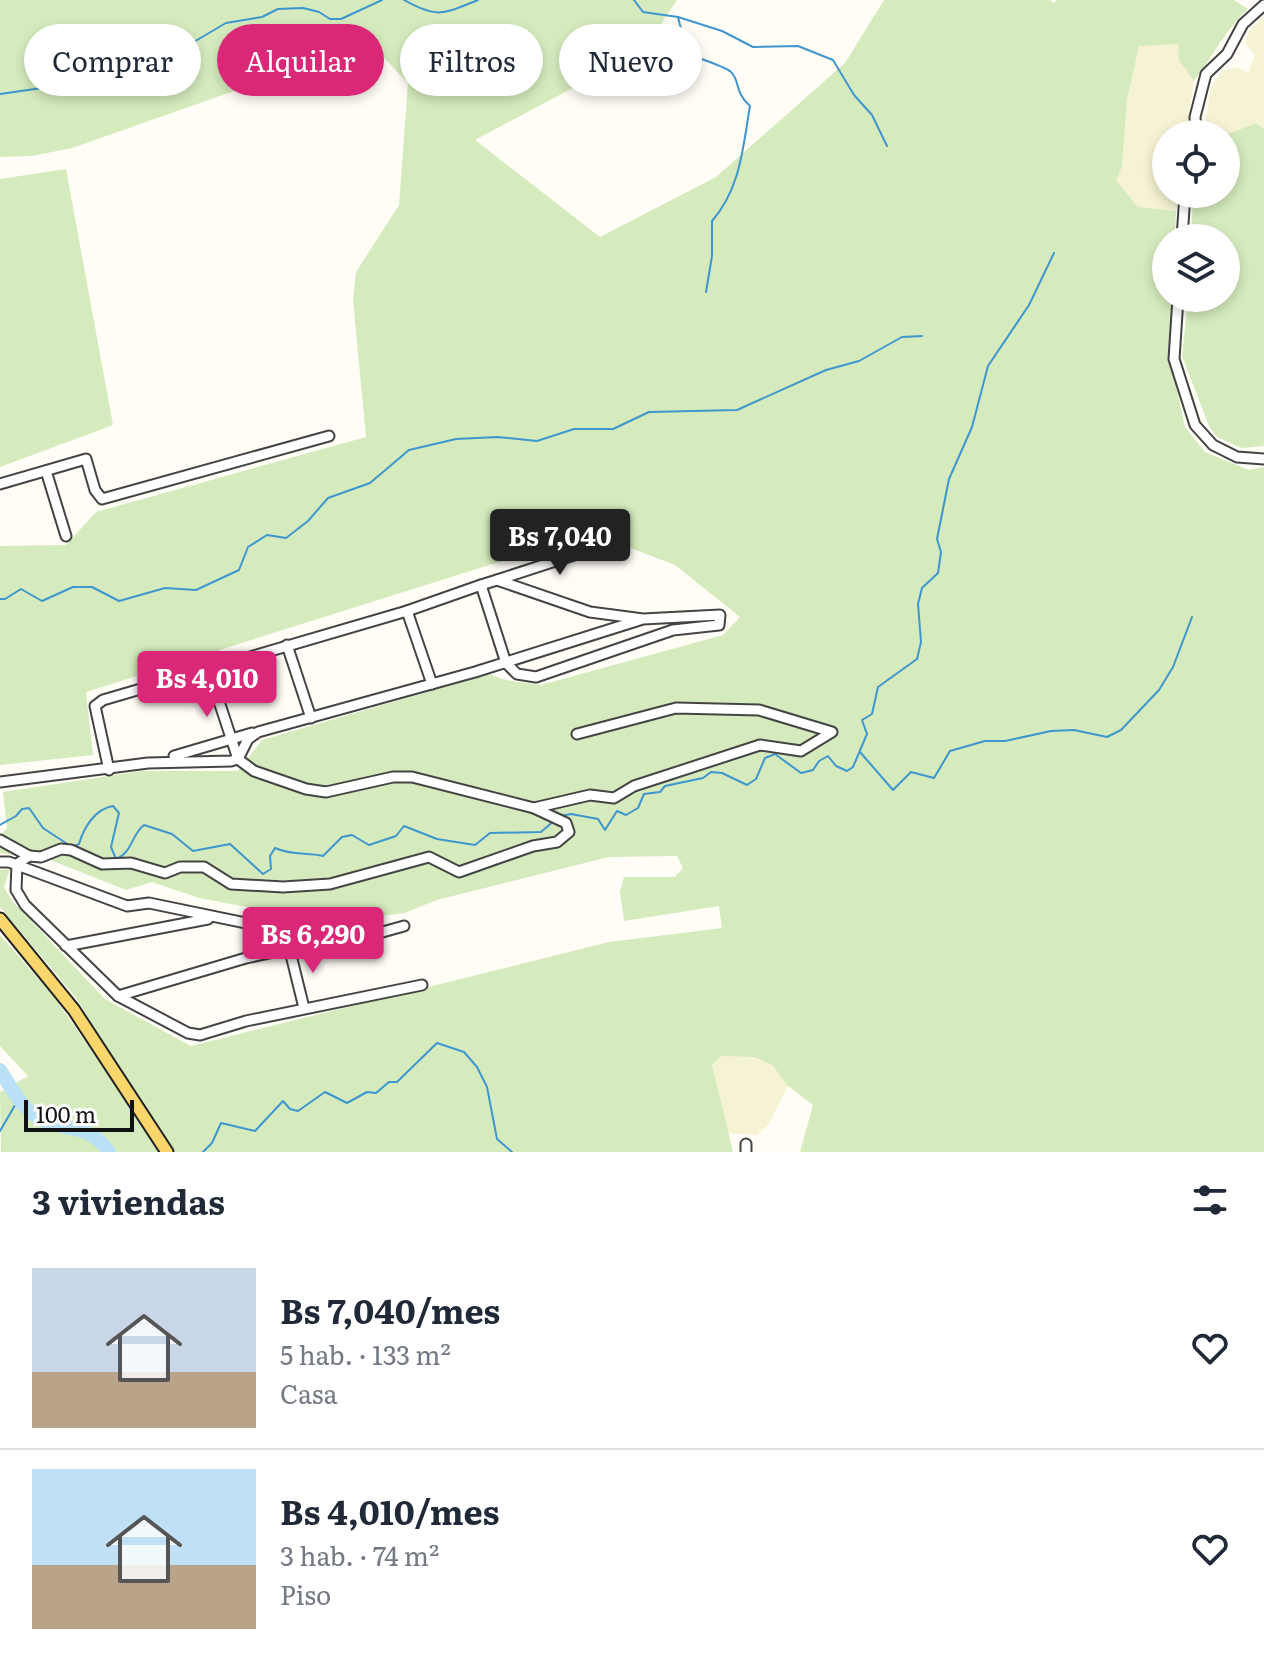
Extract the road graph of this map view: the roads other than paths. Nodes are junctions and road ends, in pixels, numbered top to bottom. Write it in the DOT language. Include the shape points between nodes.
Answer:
graph roads {
  1 [pos="1264,5"];
  2 [pos="1195,120"];
  3 [pos="1177,312"];
  4 [pos="329,436"];
  5 [pos="1264,459"];
  6 [pos="46,471"];
  7 [pos="0,484"];
  8 [pos="66,536"];
  9 [pos="610,540"];
  10 [pos="497,580"];
  11 [pos="481,585"];
  12 [pos="407,611"];
  13 [pos="643,619"];
  14 [pos="287,645"];
  15 [pos="506,663"];
  16 [pos="208,668"];
  17 [pos="432,684"];
  18 [pos="311,718"];
  19 [pos="258,732"];
  20 [pos="577,734"];
  21 [pos="232,740"];
  22 [pos="174,756"];
  23 [pos="238,759"];
  24 [pos="109,770"];
  25 [pos="0,782"];
  26 [pos="534,808"];
  27 [pos="0,840"];
  28 [pos="29,856"];
  29 [pos="0,862"];
  30 [pos="17,864"];
  31 [pos="213,918"];
  32 [pos="0,919"];
  33 [pos="404,926"];
  34 [pos="328,940"];
  35 [pos="66,946"];
  36 [pos="290,951"];
  37 [pos="422,985"];
  38 [pos="118,996"];
  39 [pos="304,1008"];
  40 [pos="167,1152"];
  1 -- 2 [label="street" via="1206,74"];
  3 -- 5 [label="street" via="1174,359 1195,425 1213,445 1237,457"];
  4 -- 6 [label="street" via="102,499 86,459"];
  6 -- 7 [label="street"];
  6 -- 8 [label="street"];
  9 -- 10 [label="street"];
  10 -- 11 [label="street"];
  10 -- 13 [label="street" via="590,612"];
  11 -- 12 [label="street"];
  11 -- 15 [label="street"];
  12 -- 14 [label="street"];
  12 -- 17 [label="street"];
  13 -- 15 [label="street"];
  13 -- 15 [label="street" via="720,615 719,625 673,630 536,677 517,674"];
  14 -- 16 [label="street"];
  14 -- 18 [label="street"];
  15 -- 17 [label="street"];
  16 -- 21 [label="street"];
  16 -- 24 [label="street" via="98,702"];
  17 -- 18 [label="street"];
  18 -- 19 [label="street"];
  19 -- 21 [label="street"];
  19 -- 23 [label="street"];
  20 -- 26 [label="street" via="676,708 759,710 832,732 801,751 760,745 634,786 614,798 590,795"];
  21 -- 22 [label="street"];
  21 -- 23 [label="street"];
  23 -- 24 [label="street"];
  23 -- 26 [label="street" via="254,771 306,789 326,792 412,777"];
  24 -- 25 [label="street"];
  26 -- 28 [label="street" via="566,823 569,832 557,842 459,872 429,857 330,884 252,887 231,884 204,867 165,873 131,863 94,862 61,849"];
  27 -- 28 [label="street"];
  28 -- 30 [label="street"];
  29 -- 30 [label="street"];
  30 -- 31 [label="street" via="127,906 149,903"];
  30 -- 35 [label="street" via="21,897"];
  31 -- 34 [label="street"];
  31 -- 35 [label="street"];
  32 -- 40 [label="main road" via="74,1010"];
  33 -- 34 [label="street" via="354,940"];
  34 -- 36 [label="street"];
  35 -- 38 [label="street"];
  36 -- 38 [label="street" via="246,958"];
  36 -- 39 [label="street"];
  37 -- 39 [label="street"];
  38 -- 39 [label="street" via="200,1035"];
}
